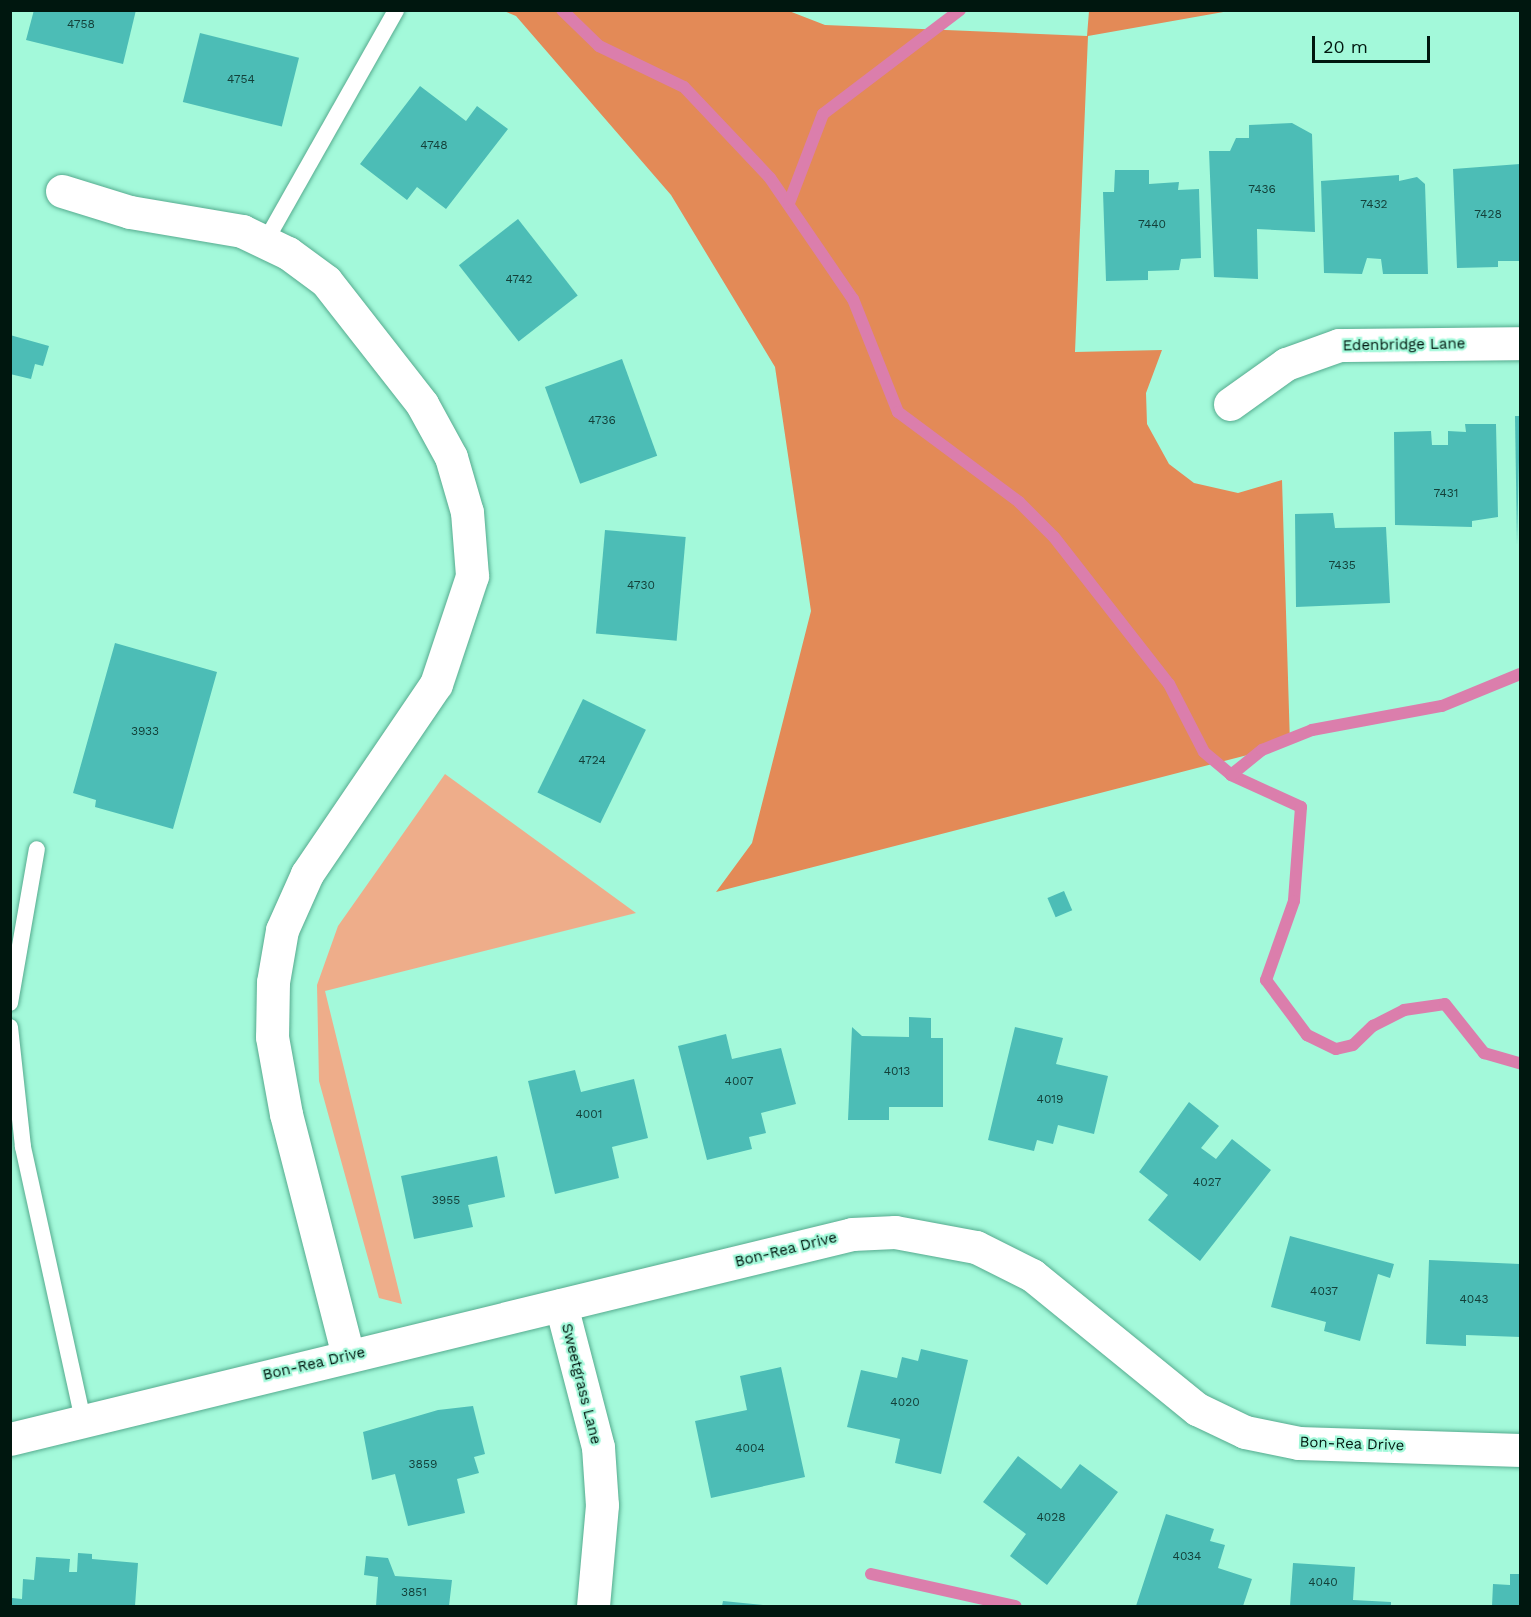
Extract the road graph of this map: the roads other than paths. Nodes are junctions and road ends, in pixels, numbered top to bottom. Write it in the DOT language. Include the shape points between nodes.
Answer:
graph roads {
  1 [pos="396,10"];
  2 [pos="62,192"];
  3 [pos="265,242"];
  4 [pos="1521,343"];
  5 [pos="1230,404"];
  6 [pos="37,849"];
  7 [pos="10,1003"];
  8 [pos="10,1027"];
  9 [pos="15,1102"];
  10 [pos="561,1305"];
  11 [pos="348,1355"];
  12 [pos="83,1420"];
  13 [pos="10,1439"];
  14 [pos="1521,1450"];
  15 [pos="593,1606"];
  1 -- 3 [label="lane"];
  2 -- 3 [label="street" via="130,212 242,231"];
  3 -- 11 [label="street" via="326,281 422,404 451,457 467,512 472,576 436,684 307,874 282,930 273,982 272,1037 286,1114"];
  4 -- 5 [label="street, Edenbridge Lane" via="1339,345 1286,364"];
  6 -- 7 [label="lane"];
  8 -- 9 [label="lane"];
  9 -- 12 [label="lane" via="57,1318"];
  10 -- 11 [label="street, Bon-Rea Drive"];
  10 -- 14 [label="street, Bon-Rea Drive" via="852,1234 936,1237 976,1247 1032,1275 1197,1409 1245,1432 1299,1443"];
  10 -- 15 [label="street, Sweetgrass Lane" via="598,1447 602,1505"];
  11 -- 12 [label="street, Bon-Rea Drive"];
  12 -- 13 [label="street, Bon-Rea Drive"];
}
